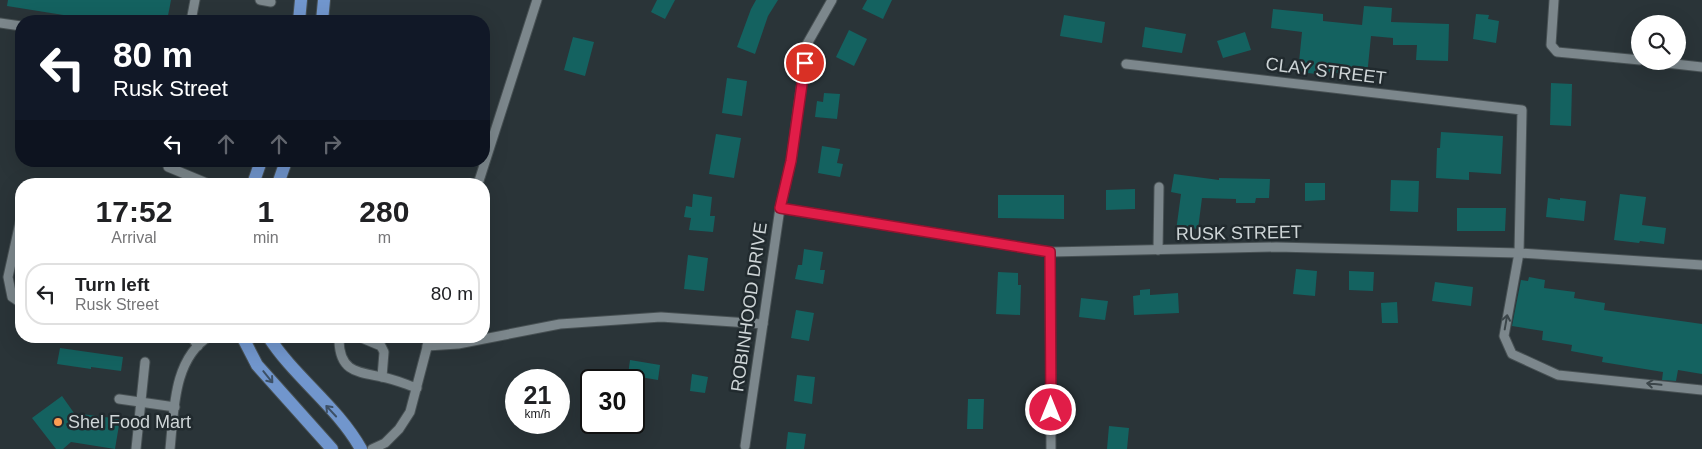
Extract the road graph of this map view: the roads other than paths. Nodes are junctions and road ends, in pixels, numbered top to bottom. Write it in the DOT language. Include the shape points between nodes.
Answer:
graph roads {
  1 [pos="195,0"];
  2 [pos="260,0"];
  3 [pos="300,0"];
  4 [pos="324,0"];
  5 [pos="537,0"];
  6 [pos="832,0"];
  7 [pos="1554,0"];
  8 [pos="271,2"];
  9 [pos="192,15"];
  10 [pos="299,15"];
  11 [pos="323,15"];
  12 [pos="0,23"];
  13 [pos="15,25"];
  14 [pos="1631,59"];
  15 [pos="1126,64"];
  16 [pos="1686,65"];
  17 [pos="1702,67"];
  18 [pos="490,147"];
  19 [pos="168,167"];
  20 [pos="195,178"];
  21 [pos="1159,187"];
  22 [pos="780,208"];
  23 [pos="15,246"];
  24 [pos="1158,250"];
  25 [pos="1050,252"];
  26 [pos="1519,254"];
  27 [pos="1702,265"];
  28 [pos="15,299"];
  29 [pos="763,324"];
  30 [pos="490,338"];
  31 [pos="196,343"];
  32 [pos="202,343"];
  33 [pos="245,343"];
  34 [pos="273,343"];
  35 [pos="339,343"];
  36 [pos="374,343"];
  37 [pos="428,343"];
  38 [pos="463,343"];
  39 [pos="198,346"];
  40 [pos="427,346"];
  41 [pos="145,362"];
  42 [pos="382,376"];
  43 [pos="416,388"];
  44 [pos="1702,390"];
  45 [pos="119,399"];
  46 [pos="141,402"];
  47 [pos="175,407"];
  48 [pos="745,446"];
  49 [pos="136,449"];
  50 [pos="170,449"];
  51 [pos="332,449"];
  52 [pos="361,449"];
  53 [pos="372,449"];
  54 [pos="1051,449"];
  1 -- 9 [label="street"];
  2 -- 8 [label="street"];
  3 -- 10 [label="main road"];
  4 -- 11 [label="main road"];
  5 -- 18 [label="street"];
  6 -- 22 [label="street, ROBINHOOD DRIVE" via="807,44 791,161"];
  7 -- 14 [label="street" via="1551,45 1557,52"];
  12 -- 13 [label="street"];
  15 -- 26 [label="street, CLAY STREET" via="1522,110"];
  16 -- 17 [label="street"];
  19 -- 20 [label="street"];
  21 -- 24 [label="street"];
  22 -- 25 [label="street, RUSK STREET"];
  22 -- 29 [label="street, ROBINHOOD DRIVE"];
  23 -- 28 [label="street" via="8,278"];
  24 -- 25 [label="street, RUSK STREET"];
  24 -- 26 [label="street, RUSK STREET" via="1276,247"];
  25 -- 54 [label="street"];
  26 -- 27 [label="street, RUSK STREET"];
  44 -- 26 [label="street, one-way" via="1558,375 1512,354 1504,336"];
  29 -- 30 [label="street" via="662,316 560,324"];
  29 -- 48 [label="street, ROBINHOOD DRIVE"];
  31 -- 39 [label="street"];
  32 -- 39 [label="street"];
  33 -- 51 [label="main road, one-way" via="262,370"];
  52 -- 34 [label="main road, one-way" via="344,424"];
  35 -- 42 [label="street" via="348,367 369,376"];
  36 -- 42 [label="street" via="381,346 384,352"];
  37 -- 40 [label="street"];
  38 -- 40 [label="street"];
  39 -- 47 [label="street" via="187,360"];
  40 -- 43 [label="street"];
  41 -- 46 [label="street"];
  42 -- 43 [label="street"];
  43 -- 53 [label="street" via="410,412 399,429 385,443"];
  45 -- 46 [label="street"];
  46 -- 47 [label="street"];
  46 -- 49 [label="street"];
  47 -- 50 [label="street"];
}
